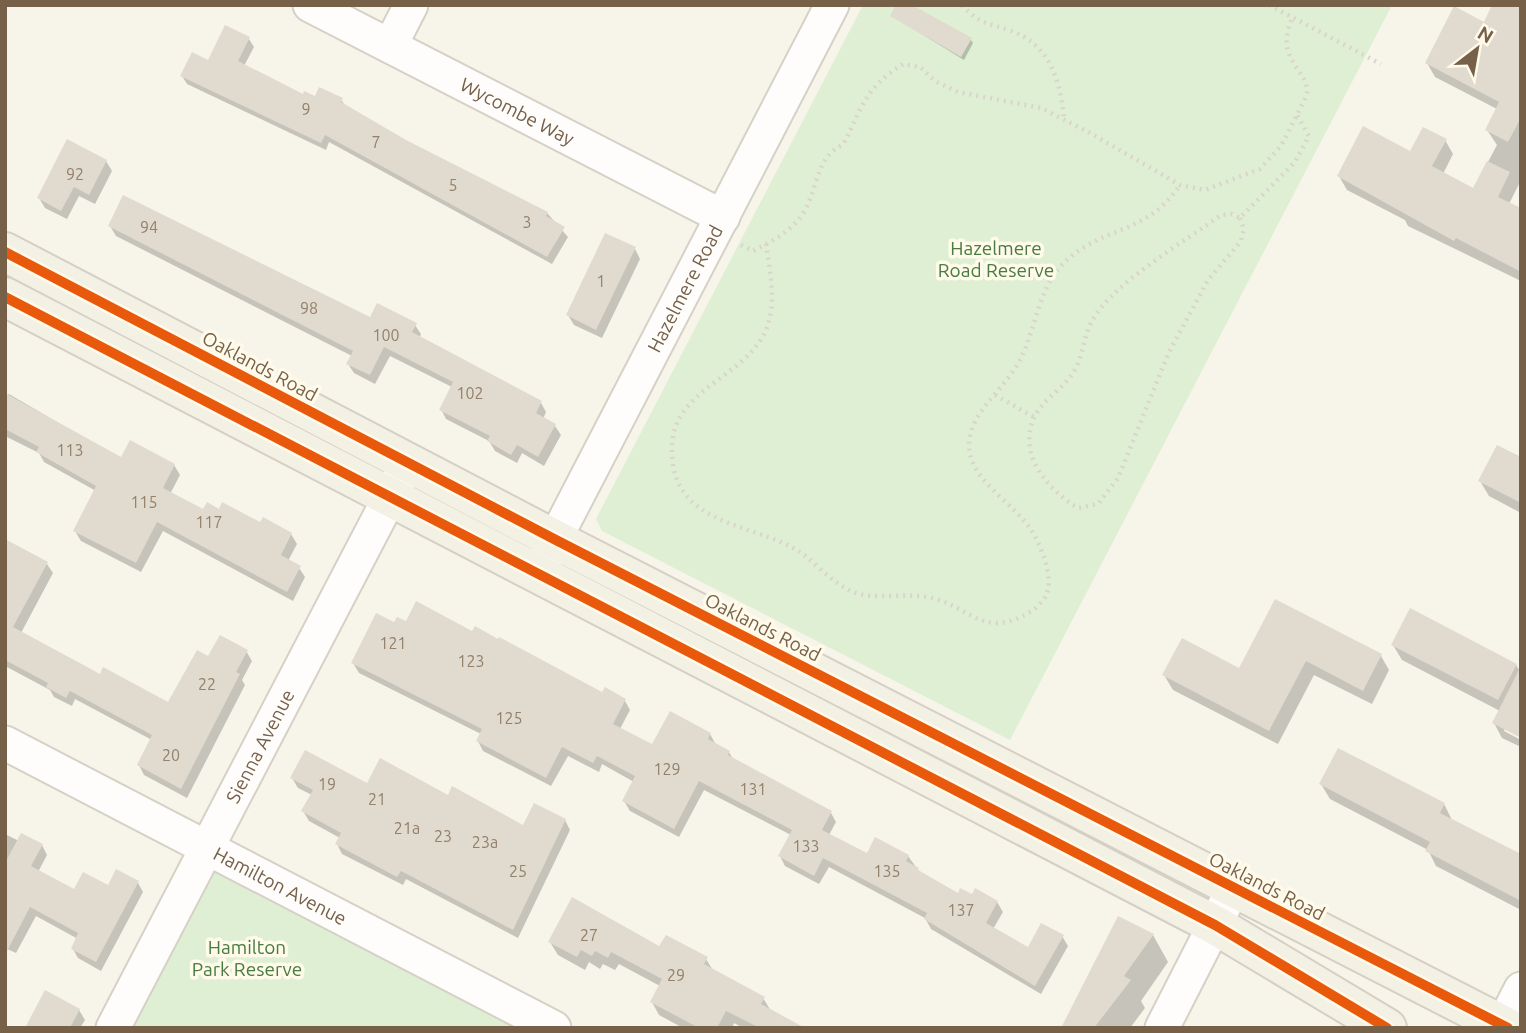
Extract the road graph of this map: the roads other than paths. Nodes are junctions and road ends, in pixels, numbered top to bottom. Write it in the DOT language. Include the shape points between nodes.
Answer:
graph roads {
  1 [pos="310,5"];
  2 [pos="411,5"];
  3 [pos="832,5"];
  4 [pos="390,46"];
  5 [pos="719,224"];
  6 [pos="5,252"];
  7 [pos="5,296"];
  8 [pos="408,463"];
  9 [pos="390,497"];
  10 [pos="554,539"];
  11 [pos="537,573"];
  12 [pos="5,743"];
  13 [pos="207,848"];
  14 [pos="1233,889"];
  15 [pos="1215,925"];
  16 [pos="1521,989"];
  17 [pos="1504,1027"];
  18 [pos="113,1028"];
  19 [pos="554,1028"];
  20 [pos="1162,1028"];
  21 [pos="1387,1028"];
  1 -- 4 [label="street, Wycombe Way"];
  2 -- 4 [label="street"];
  3 -- 5 [label="street, Hazelmere Road"];
  4 -- 5 [label="street, Wycombe Way"];
  5 -- 10 [label="street, Hazelmere Road"];
  6 -- 8 [label="main road, Oaklands Road"];
  7 -- 9 [label="main road"];
  8 -- 9 [label="street, Sienna Avenue"];
  8 -- 10 [label="main road, Oaklands Road"];
  9 -- 11 [label="main road"];
  9 -- 13 [label="street, Sienna Avenue"];
  10 -- 11 [label="street, Hazelmere Road"];
  10 -- 14 [label="main road, Oaklands Road"];
  11 -- 15 [label="main road"];
  12 -- 13 [label="street, Hamilton Avenue"];
  13 -- 18 [label="street, Sienna Avenue"];
  13 -- 19 [label="street, Hamilton Avenue"];
  14 -- 15 [label="street"];
  14 -- 17 [label="main road, Oaklands Road"];
  15 -- 20 [label="street"];
  15 -- 21 [label="main road"];
  16 -- 17 [label="street"];
}
